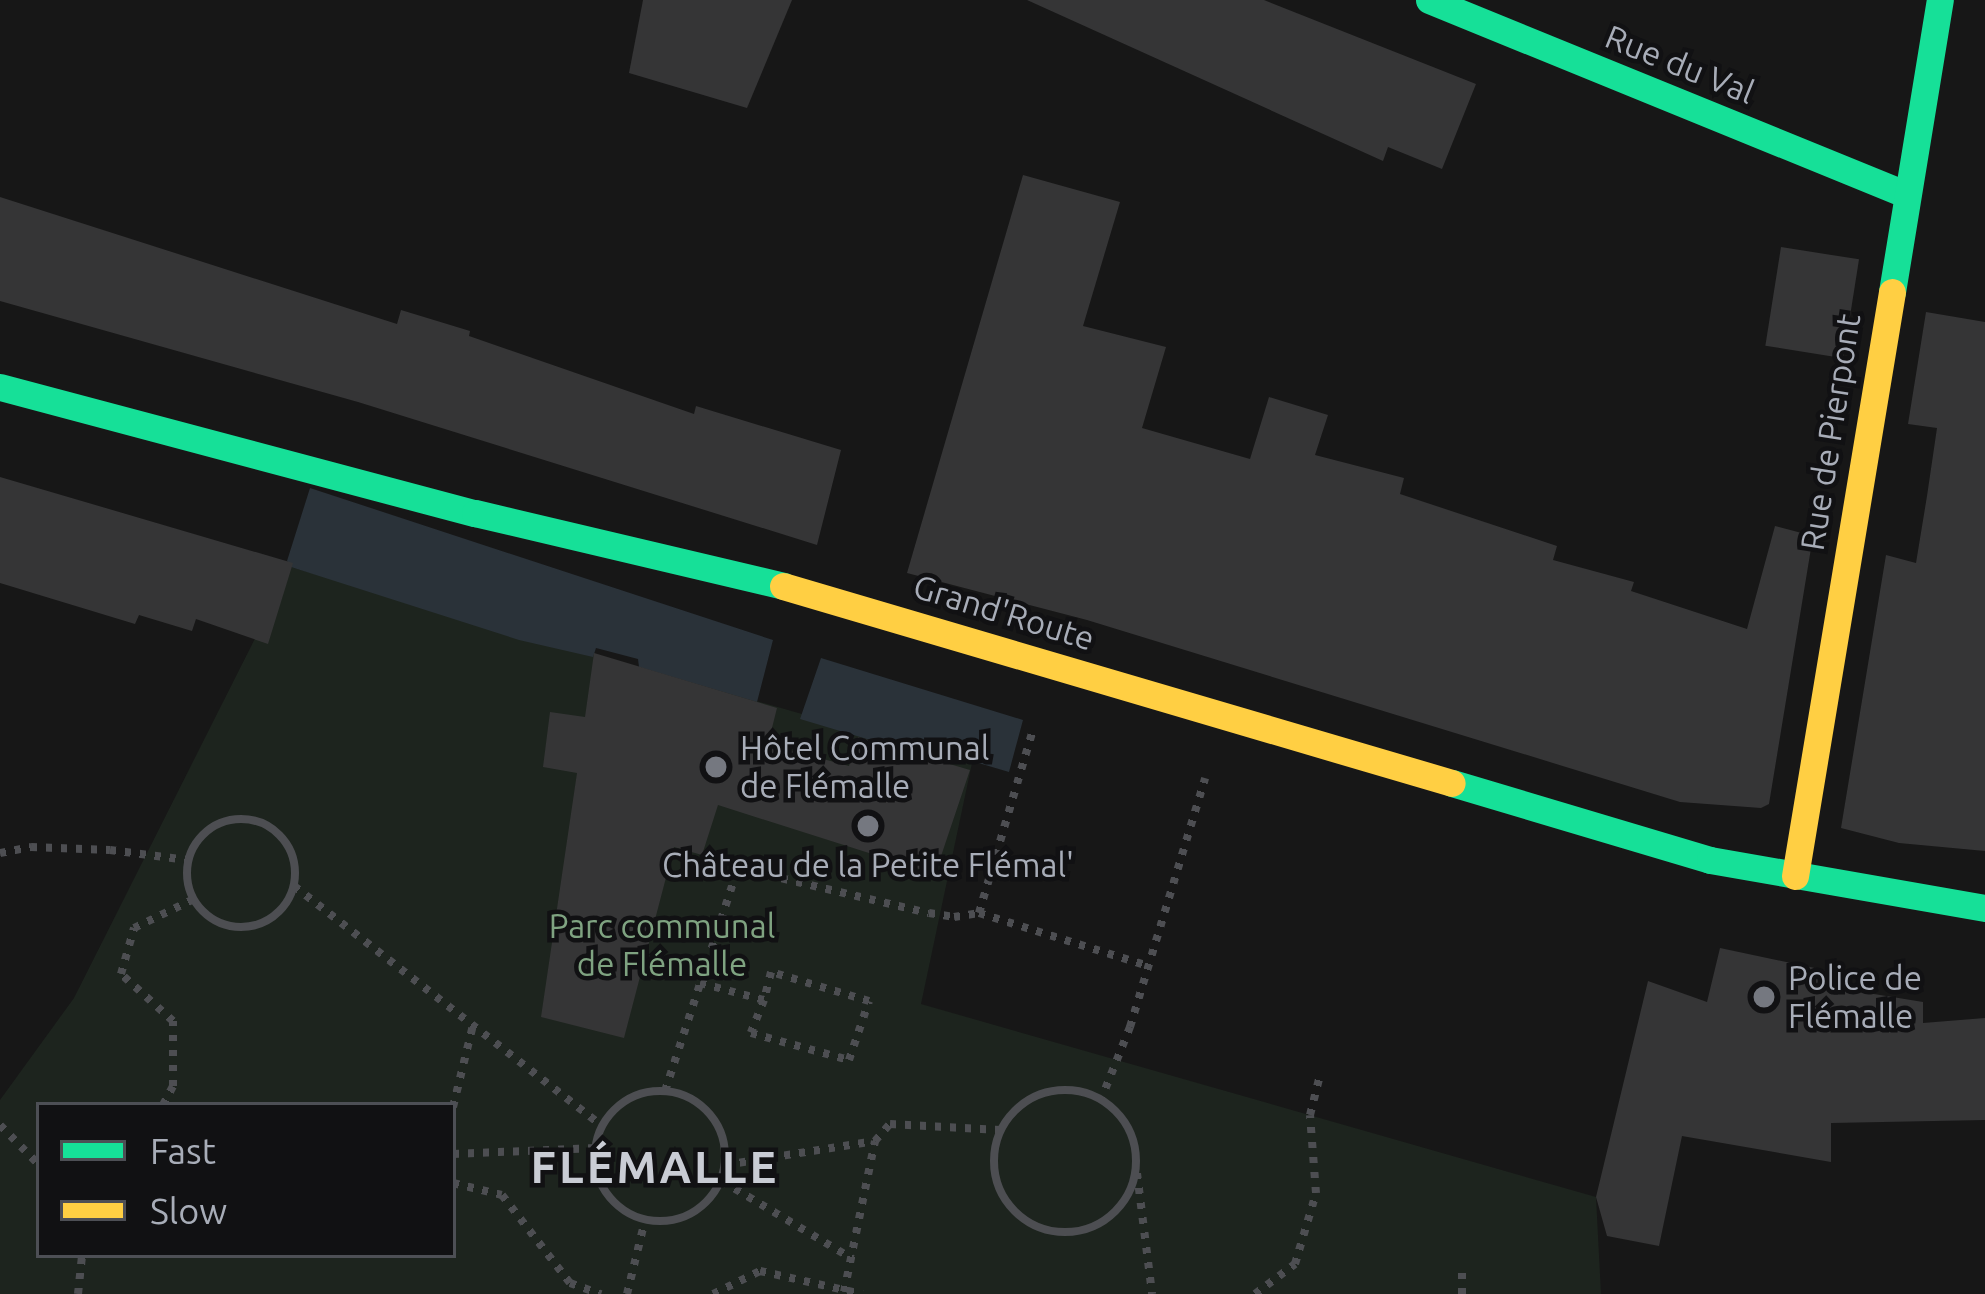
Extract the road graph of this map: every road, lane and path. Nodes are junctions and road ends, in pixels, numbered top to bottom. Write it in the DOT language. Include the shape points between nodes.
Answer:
graph roads {
  1 [pos="1429,0"];
  2 [pos="1940,0"];
  3 [pos="1904,194"];
  4 [pos="0,387"];
  5 [pos="1052,664"];
  6 [pos="1224,716"];
  7 [pos="0,853"];
  8 [pos="187,860"];
  9 [pos="1795,876"];
  10 [pos="294,886"];
  11 [pos="193,899"];
  12 [pos="1985,908"];
  13 [pos="980,913"];
  14 [pos="1148,966"];
  15 [pos="700,983"];
  16 [pos="764,1000"];
  17 [pos="473,1025"];
  18 [pos="1320,1075"];
  19 [pos="665,1090"];
  20 [pos="165,1102"];
  21 [pos="454,1102"];
  22 [pos="1100,1102"];
  23 [pos="0,1125"];
  24 [pos="602,1126"];
  25 [pos="1000,1130"];
  26 [pos="875,1141"];
  27 [pos="596,1148"];
  28 [pos="456,1154"];
  29 [pos="36,1162"];
  30 [pos="725,1166"];
  31 [pos="1136,1166"];
  32 [pos="722,1180"];
  33 [pos="456,1184"];
  34 [pos="645,1220"];
  35 [pos="82,1258"];
  36 [pos="853,1259"];
  37 [pos="1462,1269"];
  38 [pos="844,1292"];
  39 [pos="78,1294"];
  40 [pos="601,1294"];
  41 [pos="627,1294"];
  42 [pos="713,1294"];
  43 [pos="862,1294"];
  44 [pos="1152,1294"];
  45 [pos="1255,1294"];
  46 [pos="1462,1294"];
  1 -- 3 [label="street, Rue du Val"];
  2 -- 3 [label="street, Rue de Pierpont"];
  3 -- 9 [label="street, Rue de Pierpont"];
  4 -- 5 [label="street, Grand'Route" via="820,595"];
  5 -- 6 [label="street, Grand'Route"];
  5 -- 13 [label="path"];
  6 -- 9 [label="street, Grand'Route" via="1670,850"];
  6 -- 14 [label="path"];
  7 -- 8 [label="path" via="71,848"];
  8 -- 10 [label="path" via="211,827 252,819 287,844"];
  8 -- 11 [label="path"];
  9 -- 12 [label="street, Grand'Route"];
  10 -- 11 [label="path" via="285,906 248,928 225,926"];
  10 -- 17 [label="path"];
  11 -- 20 [label="path" via="134,928 121,974 173,1021 173,1086"];
  13 -- 14 [label="path"];
  13 -- 15 [label="path" via="928,913 738,868"];
  14 -- 22 [label="path"];
  15 -- 16 [label="path"];
  15 -- 19 [label="path"];
  16 -- 16 [label="path" via="751,1033 849,1060 869,1001 771,972"];
  17 -- 21 [label="path"];
  17 -- 24 [label="path"];
  18 -- 45 [label="path" via="1310,1115 1316,1193 1294,1264"];
  19 -- 24 [label="path" via="639,1094"];
  19 -- 30 [label="path" via="711,1114"];
  22 -- 25 [label="path" via="1068,1090 1041,1094"];
  22 -- 31 [label="path" via="1133,1135"];
  23 -- 29 [label="path"];
  24 -- 27 [label="path"];
  25 -- 26 [label="path" via="890,1124"];
  25 -- 31 [label="path" via="994,1155 1007,1203 1049,1231 1080,1231 1108,1218 1129,1195"];
  26 -- 30 [label="path"];
  26 -- 36 [label="path"];
  27 -- 28 [label="path"];
  27 -- 34 [label="path" via="607,1193"];
  30 -- 32 [label="path"];
  31 -- 44 [label="path"];
  32 -- 34 [label="path" via="698,1210"];
  32 -- 36 [label="path"];
  33 -- 40 [label="path" via="502,1196 570,1283"];
  34 -- 41 [label="path"];
  35 -- 39 [label="path"];
  36 -- 38 [label="path"];
  37 -- 46 [label="path"];
  38 -- 42 [label="path" via="760,1271"];
  38 -- 43 [label="path"];
}
